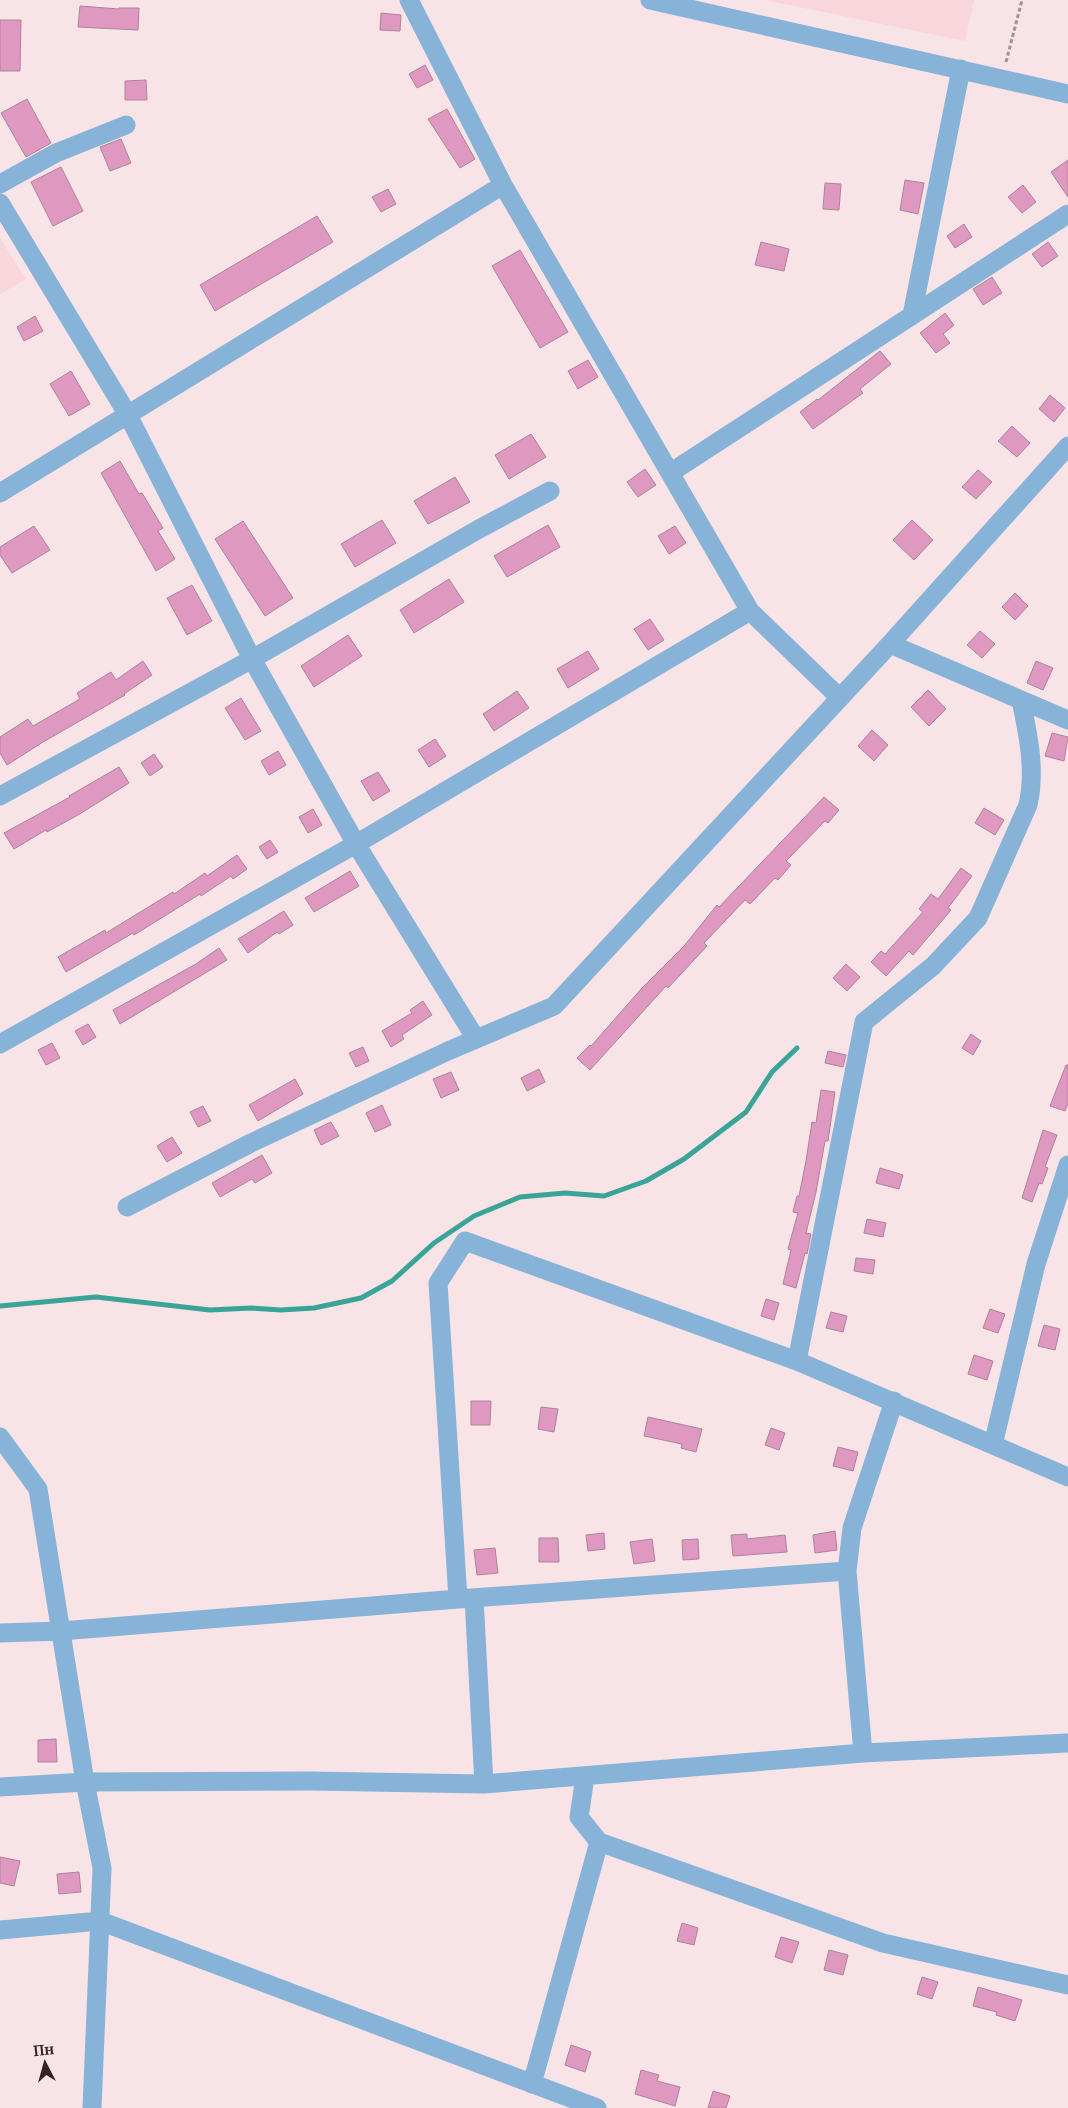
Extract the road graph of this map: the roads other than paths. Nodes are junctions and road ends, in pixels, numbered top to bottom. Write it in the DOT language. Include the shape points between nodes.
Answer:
graph roads {
  1 [pos="409,0"];
  2 [pos="650,0"];
  3 [pos="961,70"];
  4 [pos="1068,94"];
  5 [pos="126,125"];
  6 [pos="0,184"];
  7 [pos="503,185"];
  8 [pos="0,203"];
  9 [pos="1068,214"];
  10 [pos="912,315"];
  11 [pos="128,415"];
  12 [pos="1068,446"];
  13 [pos="670,473"];
  14 [pos="550,491"];
  15 [pos="0,493"];
  16 [pos="750,611"];
  17 [pos="890,644"];
  18 [pos="252,658"];
  19 [pos="840,698"];
  20 [pos="1021,700"];
  21 [pos="1068,720"];
  22 [pos="0,796"];
  23 [pos="356,844"];
  24 [pos="476,1039"];
  25 [pos="0,1044"];
  26 [pos="1068,1164"];
  27 [pos="127,1207"];
  28 [pos="797,1361"];
  29 [pos="894,1402"];
  30 [pos="0,1436"];
  31 [pos="993,1445"];
  32 [pos="1068,1477"];
  33 [pos="848,1571"];
  34 [pos="466,1598"];
  35 [pos="61,1631"];
  36 [pos="0,1633"];
  37 [pos="1068,1743"];
  38 [pos="863,1753"];
  39 [pos="585,1777"];
  40 [pos="85,1782"];
  41 [pos="484,1784"];
  42 [pos="0,1787"];
  43 [pos="599,1842"];
  44 [pos="100,1920"];
  45 [pos="0,1930"];
  46 [pos="1068,1984"];
  47 [pos="532,2084"];
  48 [pos="92,2108"];
  49 [pos="597,2108"];
  1 -- 7 [label="street"];
  2 -- 3 [label="street"];
  3 -- 4 [label="street"];
  3 -- 10 [label="street"];
  5 -- 6 [label="street" via="56,153"];
  7 -- 11 [label="street"];
  7 -- 13 [label="street"];
  8 -- 11 [label="street"];
  9 -- 10 [label="street"];
  10 -- 13 [label="street"];
  11 -- 15 [label="street"];
  11 -- 18 [label="street"];
  12 -- 17 [label="street"];
  13 -- 16 [label="street"];
  14 -- 18 [label="street"];
  16 -- 19 [label="street"];
  16 -- 23 [label="street"];
  17 -- 19 [label="street"];
  17 -- 20 [label="street"];
  18 -- 22 [label="street"];
  18 -- 23 [label="street"];
  19 -- 24 [label="street" via="554,1006"];
  20 -- 21 [label="street"];
  20 -- 28 [label="street" via="1029,740 1032,786 1028,805 978,918 933,966 864,1022"];
  23 -- 24 [label="street"];
  23 -- 25 [label="street"];
  24 -- 27 [label="street" via="251,1143"];
  26 -- 31 [label="street" via="1036,1264"];
  28 -- 29 [label="street"];
  28 -- 34 [label="street" via="465,1241 438,1283"];
  29 -- 31 [label="street"];
  29 -- 33 [label="street" via="852,1528"];
  30 -- 35 [label="street" via="38,1489"];
  31 -- 32 [label="street"];
  33 -- 34 [label="street"];
  33 -- 38 [label="street"];
  34 -- 35 [label="street"];
  34 -- 41 [label="street"];
  35 -- 36 [label="street"];
  35 -- 40 [label="street"];
  37 -- 38 [label="street"];
  38 -- 39 [label="street"];
  39 -- 41 [label="street"];
  39 -- 43 [label="street" via="579,1817"];
  40 -- 41 [label="street"];
  40 -- 42 [label="street"];
  40 -- 44 [label="street" via="102,1868"];
  43 -- 46 [label="street" via="883,1943"];
  43 -- 47 [label="street"];
  44 -- 45 [label="street"];
  44 -- 47 [label="street"];
  44 -- 48 [label="street"];
  47 -- 49 [label="street"];
}
